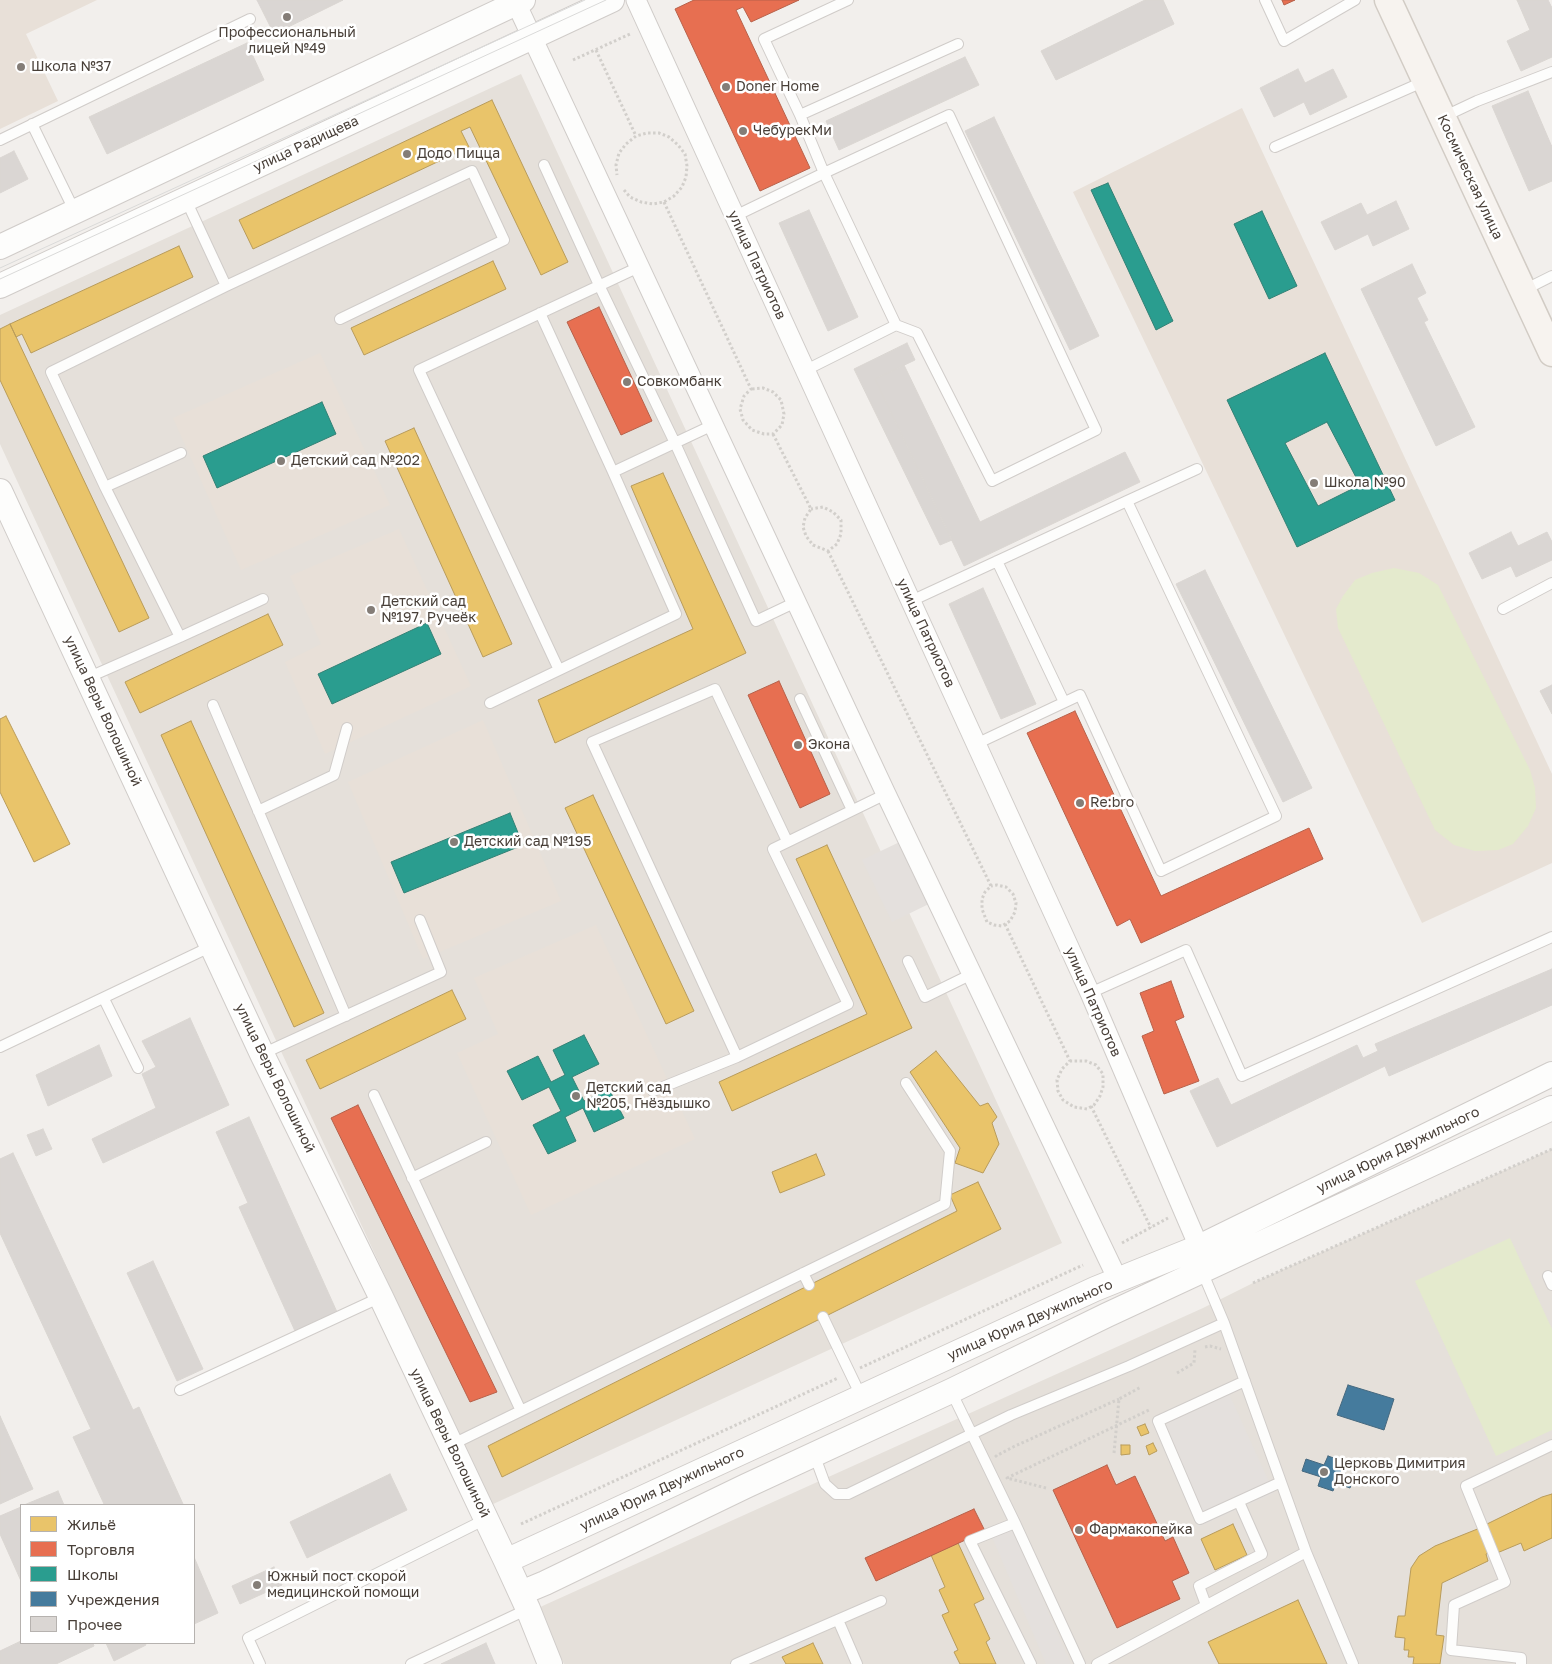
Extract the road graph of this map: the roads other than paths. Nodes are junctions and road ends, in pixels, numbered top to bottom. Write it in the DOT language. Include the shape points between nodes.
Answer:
graph roads {
  1 [pos="612,0"];
  2 [pos="636,0"];
  3 [pos="848,0"];
  4 [pos="1265,0"];
  5 [pos="1356,0"];
  6 [pos="1388,0"];
  7 [pos="519,2"];
  8 [pos="582,6"];
  9 [pos="250,19"];
  10 [pos="531,38"];
  11 [pos="958,44"];
  12 [pos="1552,72"];
  13 [pos="1426,80"];
  14 [pos="800,115"];
  15 [pos="1442,118"];
  16 [pos="32,124"];
  17 [pos="0,140"];
  18 [pos="1275,147"];
  19 [pos="544,165"];
  20 [pos="824,173"];
  21 [pos="186,200"];
  22 [pos="75,212"];
  23 [pos="735,216"];
  24 [pos="0,247"];
  25 [pos="639,267"];
  26 [pos="1552,276"];
  27 [pos="599,285"];
  28 [pos="0,286"];
  29 [pos="226,286"];
  30 [pos="1523,291"];
  31 [pos="540,313"];
  32 [pos="340,319"];
  33 [pos="896,325"];
  34 [pos="1552,353"];
  35 [pos="806,370"];
  36 [pos="713,425"];
  37 [pos="675,443"];
  38 [pos="181,453"];
  39 [pos="1197,469"];
  40 [pos="613,472"];
  41 [pos="105,488"];
  42 [pos="0,491"];
  43 [pos="1127,501"];
  44 [pos="998,561"];
  45 [pos="1552,583"];
  46 [pos="263,599"];
  47 [pos="911,601"];
  48 [pos="796,602"];
  49 [pos="1503,609"];
  50 [pos="180,637"];
  51 [pos="559,670"];
  52 [pos="87,678"];
  53 [pos="800,699"];
  54 [pos="1064,702"];
  55 [pos="490,704"];
  56 [pos="213,705"];
  57 [pos="347,728"];
  58 [pos="976,744"];
  59 [pos="886,794"];
  60 [pos="852,810"];
  61 [pos="258,811"];
  62 [pos="787,841"];
  63 [pos="420,920"];
  64 [pos="1552,937"];
  65 [pos="212,946"];
  66 [pos="908,961"];
  67 [pos="972,974"];
  68 [pos="1090,993"];
  69 [pos="104,999"];
  70 [pos="346,1016"];
  71 [pos="0,1047"];
  72 [pos="262,1054"];
  73 [pos="737,1056"];
  74 [pos="138,1068"];
  75 [pos="1552,1074"];
  76 [pos="906,1083"];
  77 [pos="652,1091"];
  78 [pos="374,1095"];
  79 [pos="1552,1108"];
  80 [pos="486,1142"];
  81 [pos="412,1178"];
  82 [pos="1200,1247"];
  83 [pos="1202,1271"];
  84 [pos="803,1273"];
  85 [pos="1118,1280"];
  86 [pos="809,1286"];
  87 [pos="381,1297"];
  88 [pos="823,1317"];
  89 [pos="1224,1323"];
  90 [pos="1245,1381"];
  91 [pos="180,1390"];
  92 [pos="950,1391"];
  93 [pos="861,1396"];
  94 [pos="521,1411"];
  95 [pos="972,1435"];
  96 [pos="1552,1445"];
  97 [pos="450,1446"];
  98 [pos="814,1454"];
  99 [pos="734,1455"];
  100 [pos="1281,1482"];
  101 [pos="746,1486"];
  102 [pos="1239,1502"];
  103 [pos="486,1519"];
  104 [pos="1015,1523"];
  105 [pos="1306,1552"];
  106 [pos="506,1561"];
  107 [pos="525,1601"];
  108 [pos="881,1601"];
  109 [pos="1206,1605"];
  110 [pos="838,1620"];
  111 [pos="260,1664"];
  112 [pos="411,1664"];
  113 [pos="550,1664"];
  114 [pos="736,1664"];
  115 [pos="857,1664"];
  116 [pos="1031,1664"];
  117 [pos="1080,1664"];
  118 [pos="1097,1664"];
  119 [pos="1353,1664"];
  120 [pos="1520,1664"];
  1 -- 8 [label="street, улица Радищева"];
  2 -- 23 [label="street, улица Патриотов"];
  3 -- 14 [label="lane" via="764,39"];
  4 -- 5 [label="lane" via="1284,42"];
  6 -- 13 [label="main road, Космическая улица"];
  7 -- 10 [label="street"];
  7 -- 22 [label="street"];
  8 -- 10 [label="street, улица Радищева"];
  9 -- 16 [label="lane"];
  10 -- 21 [label="street, улица Радищева"];
  10 -- 25 [label="street"];
  11 -- 14 [label="lane"];
  12 -- 15 [label="lane" via="1476,101"];
  13 -- 15 [label="main road, Космическая улица"];
  13 -- 18 [label="lane"];
  14 -- 20 [label="lane"];
  15 -- 30 [label="main road, Космическая улица"];
  16 -- 17 [label="lane"];
  16 -- 22 [label="lane"];
  19 -- 27 [label="lane"];
  20 -- 23 [label="lane"];
  20 -- 33 [label="lane"];
  20 -- 33 [label="lane" via="949,115 1096,430 992,481 918,333"];
  21 -- 28 [label="street, улица Радищева"];
  21 -- 29 [label="lane"];
  22 -- 24 [label="street"];
  23 -- 35 [label="street, улица Патриотов"];
  25 -- 27 [label="lane"];
  25 -- 36 [label="street"];
  26 -- 30 [label="lane"];
  27 -- 31 [label="lane"];
  27 -- 37 [label="lane"];
  29 -- 32 [label="lane" via="472,171 504,240"];
  29 -- 41 [label="lane" via="51,372"];
  30 -- 34 [label="main road, Космическая улица"];
  31 -- 40 [label="lane"];
  31 -- 51 [label="lane" via="419,370"];
  33 -- 35 [label="lane"];
  35 -- 47 [label="street, улица Патриотов"];
  36 -- 37 [label="lane"];
  36 -- 48 [label="street"];
  37 -- 40 [label="lane"];
  37 -- 48 [label="lane" via="756,621"];
  38 -- 41 [label="lane"];
  39 -- 43 [label="lane"];
  40 -- 51 [label="lane" via="676,614"];
  41 -- 50 [label="lane"];
  42 -- 52 [label="street, улица Веры Волошиной"];
  43 -- 44 [label="lane"];
  43 -- 54 [label="lane" via="1276,816 1161,872 1080,695"];
  44 -- 47 [label="lane"];
  44 -- 54 [label="lane"];
  45 -- 49 [label="lane"];
  46 -- 50 [label="lane"];
  47 -- 58 [label="street, улица Патриотов"];
  48 -- 59 [label="street"];
  50 -- 52 [label="lane"];
  51 -- 55 [label="lane"];
  52 -- 65 [label="street, улица Веры Волошиной"];
  53 -- 60 [label="lane"];
  54 -- 58 [label="lane"];
  56 -- 61 [label="lane"];
  57 -- 61 [label="lane" via="334,775"];
  58 -- 68 [label="street, улица Патриотов"];
  59 -- 60 [label="lane"];
  59 -- 67 [label="street"];
  60 -- 62 [label="lane"];
  61 -- 70 [label="lane"];
  62 -- 73 [label="lane" via="773,849 848,1004"];
  62 -- 73 [label="lane" via="715,689 592,742"];
  63 -- 70 [label="lane" via="441,972"];
  64 -- 68 [label="lane" via="1242,1076 1186,950"];
  65 -- 69 [label="lane"];
  65 -- 72 [label="street, улица Веры Волошиной"];
  66 -- 67 [label="lane" via="926,997"];
  67 -- 85 [label="street"];
  68 -- 82 [label="street, улица Патриотов"];
  69 -- 71 [label="lane"];
  69 -- 74 [label="lane"];
  70 -- 72 [label="lane"];
  72 -- 87 [label="street, улица Веры Волошиной"];
  73 -- 77 [label="lane"];
  75 -- 82 [label="street, улица Юрия Двужильного"];
  76 -- 84 [label="lane" via="950,1152 945,1204"];
  78 -- 81 [label="lane"];
  79 -- 83 [label="street, улица Юрия Двужильного"];
  80 -- 81 [label="lane"];
  81 -- 94 [label="lane"];
  82 -- 83 [label="street, улица Патриотов"];
  82 -- 85 [label="street, улица Юрия Двужильного"];
  83 -- 89 [label="lane"];
  83 -- 92 [label="street, улица Юрия Двужильного"];
  84 -- 86 [label="lane"];
  84 -- 94 [label="lane"];
  85 -- 93 [label="street, улица Юрия Двужильного"];
  87 -- 91 [label="lane"];
  87 -- 97 [label="street, улица Веры Волошиной"];
  88 -- 93 [label="lane"];
  89 -- 90 [label="lane"];
  89 -- 95 [label="lane"];
  90 -- 100 [label="lane"];
  90 -- 102 [label="lane" via="1158,1421 1200,1519"];
  92 -- 95 [label="lane"];
  92 -- 98 [label="street, улица Юрия Двужильного"];
  93 -- 99 [label="street, улица Юрия Двужильного"];
  94 -- 97 [label="lane"];
  95 -- 98 [label="lane" via="848,1494 836,1494 825,1484"];
  95 -- 104 [label="lane"];
  96 -- 120 [label="lane" via="1466,1486 1505,1582 1454,1605 1451,1650 1521,1658"];
  97 -- 103 [label="street, улица Веры Волошиной"];
  98 -- 101 [label="street, улица Юрия Двужильного"];
  99 -- 101 [label="street"];
  99 -- 106 [label="street, улица Юрия Двужильного"];
  100 -- 102 [label="lane"];
  100 -- 105 [label="lane"];
  101 -- 107 [label="street, улица Юрия Двужильного"];
  102 -- 109 [label="lane" via="1262,1554 1199,1586"];
  103 -- 106 [label="street, улица Веры Волошиной"];
  103 -- 111 [label="lane" via="248,1638"];
  104 -- 116 [label="lane" via="970,1541"];
  104 -- 117 [label="lane"];
  105 -- 109 [label="lane"];
  105 -- 119 [label="lane"];
  106 -- 107 [label="street, улица Веры Волошиной"];
  107 -- 112 [label="lane"];
  107 -- 113 [label="street, улица Веры Волошиной"];
  108 -- 110 [label="lane"];
  109 -- 118 [label="lane"];
  110 -- 114 [label="lane"];
  110 -- 115 [label="lane"];
}
